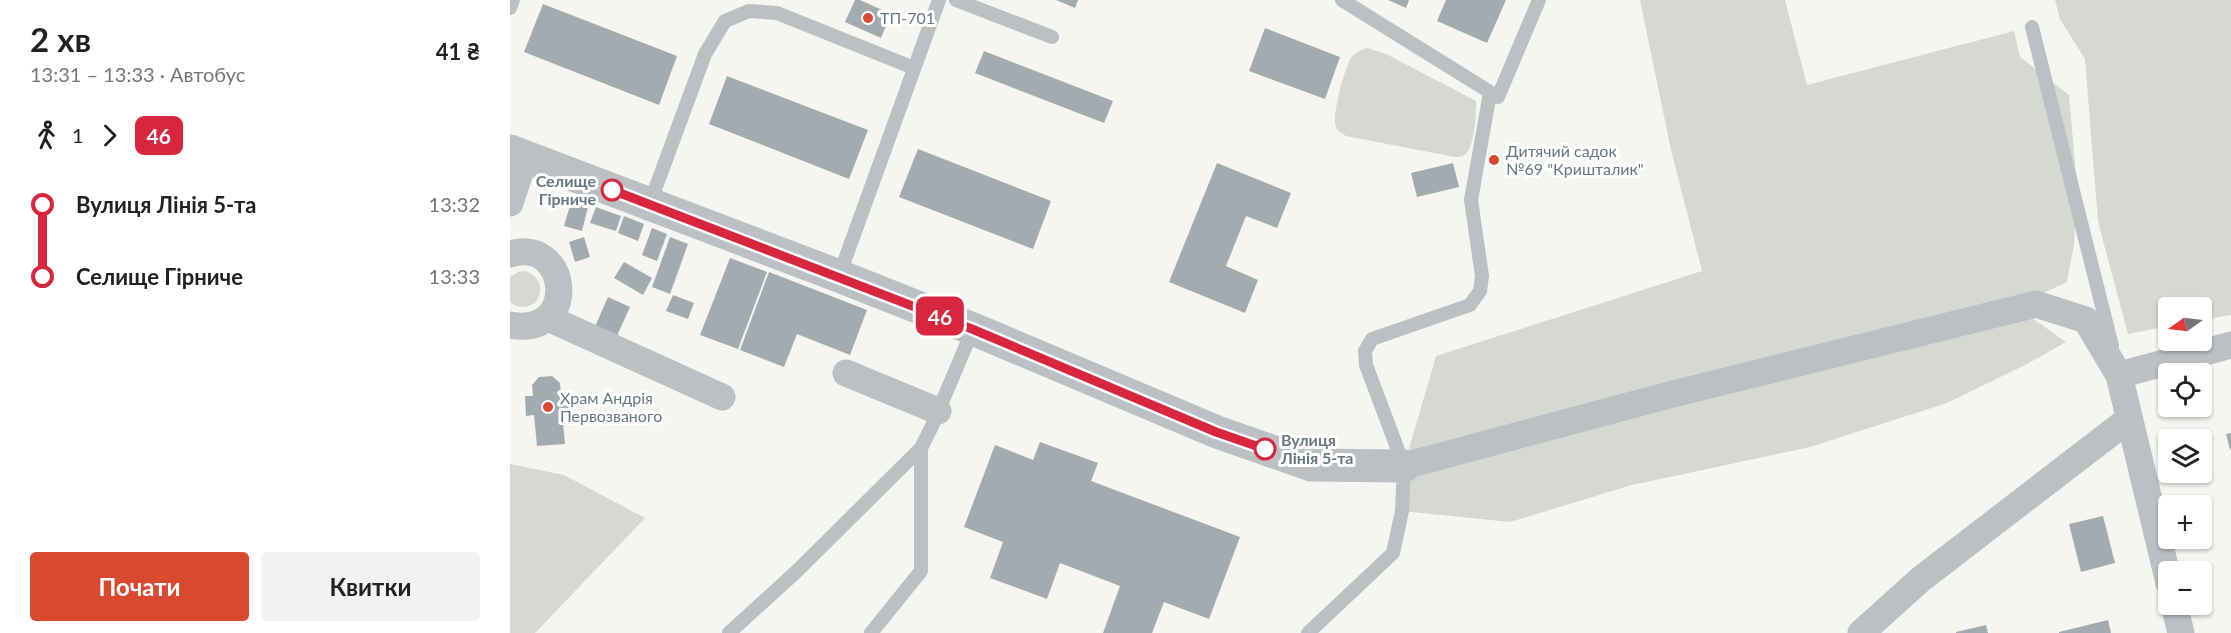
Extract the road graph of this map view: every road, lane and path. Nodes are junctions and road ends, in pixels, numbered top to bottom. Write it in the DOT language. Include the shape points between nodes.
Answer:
graph roads {
  1 [pos="513,0"];
  2 [pos="939,0"];
  3 [pos="956,0"];
  4 [pos="1342,0"];
  5 [pos="1539,0"];
  6 [pos="510,8"];
  7 [pos="2032,27"];
  8 [pos="1052,37"];
  9 [pos="914,68"];
  10 [pos="1491,93"];
  11 [pos="518,154"];
  12 [pos="510,203"];
  13 [pos="650,203"];
  14 [pos="510,254"];
  15 [pos="840,276"];
  16 [pos="548,318"];
  17 [pos="510,325"];
  18 [pos="972,329"];
  19 [pos="2231,345"];
  20 [pos="846,373"];
  21 [pos="2119,375"];
  22 [pos="722,397"];
  23 [pos="938,411"];
  24 [pos="2129,419"];
  25 [pos="921,448"];
  26 [pos="1404,466"];
  27 [pos="2164,561"];
  28 [pos="2177,615"];
  29 [pos="729,633"];
  30 [pos="871,633"];
  31 [pos="1308,633"];
  32 [pos="1861,633"];
  33 [pos="2181,633"];
  1 -- 6 [label="lane"];
  2 -- 9 [label="lane"];
  3 -- 8 [label="lane"];
  4 -- 10 [label="lane"];
  5 -- 10 [label="lane" via="1498,97"];
  7 -- 21 [label="lane"];
  9 -- 13 [label="lane" via="777,13 749,11 725,21 705,54"];
  9 -- 15 [label="lane"];
  10 -- 26 [label="lane" via="1471,200 1482,276 1480,291 1470,304 1372,339 1365,351 1366,364"];
  11 -- 12 [label="street"];
  11 -- 13 [label="street"];
  13 -- 15 [label="street"];
  14 -- 16 [label="street" via="530,252 541,256 557,274 559,297"];
  15 -- 18 [label="street"];
  16 -- 17 [label="street" via="524,327"];
  16 -- 22 [label="street"];
  18 -- 23 [label="lane"];
  18 -- 26 [label="street" via="1216,432 1311,465"];
  19 -- 21 [label="street"];
  20 -- 23 [label="street"];
  21 -- 24 [label="street"];
  21 -- 26 [label="street" via="2086,320 2036,304"];
  23 -- 25 [label="lane"];
  24 -- 27 [label="street"];
  24 -- 32 [label="street" via="1921,579"];
  25 -- 29 [label="lane"];
  25 -- 30 [label="lane" via="921,571"];
  26 -- 31 [label="lane" via="1402,511 1393,553"];
  28 -- 33 [label="street"];
}
